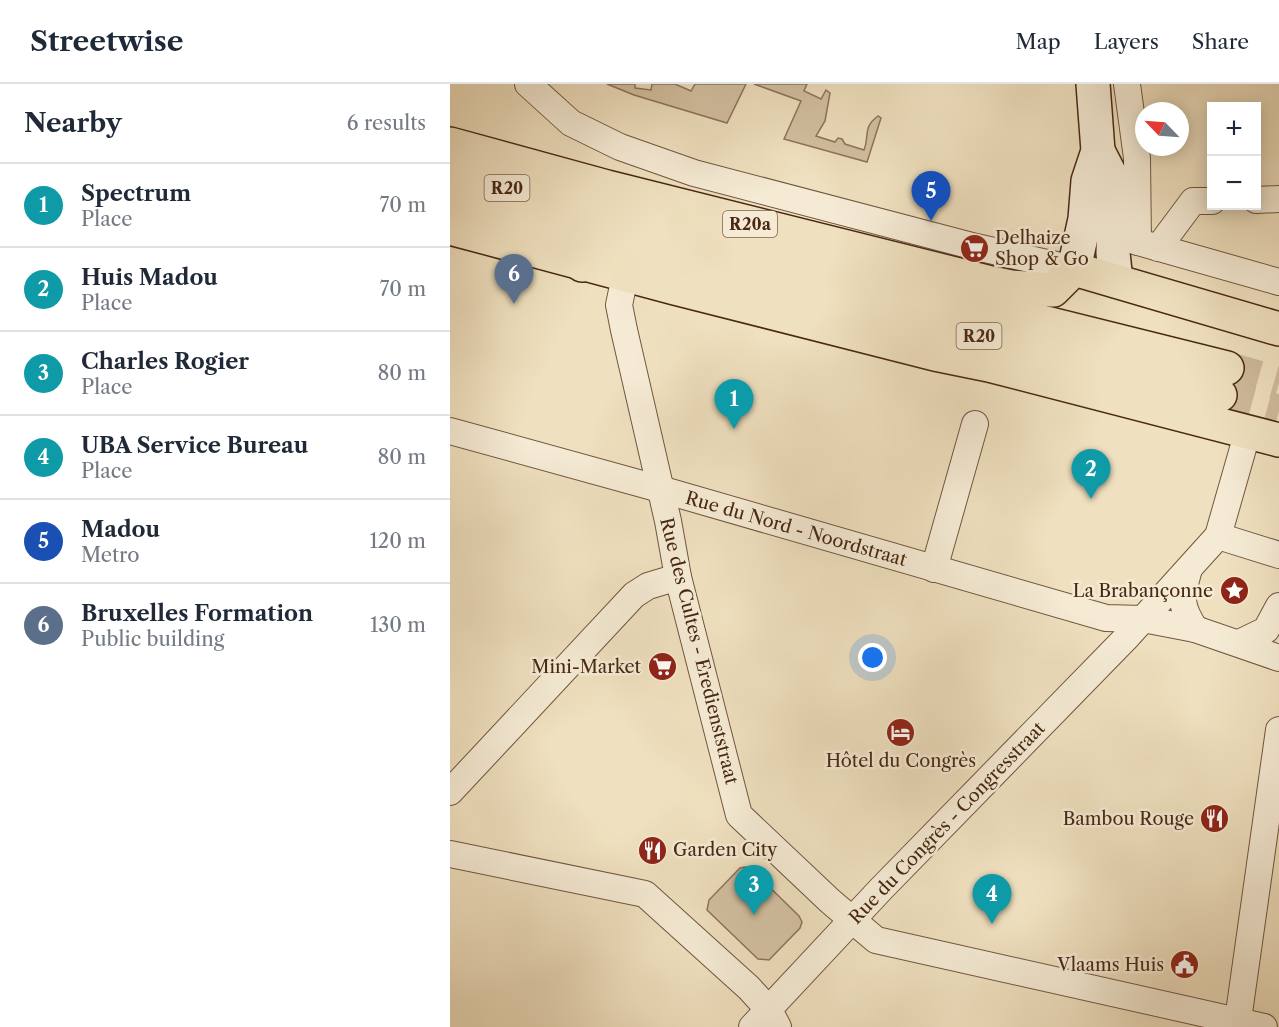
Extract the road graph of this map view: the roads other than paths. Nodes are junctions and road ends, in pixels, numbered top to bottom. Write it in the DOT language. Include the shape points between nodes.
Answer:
graph roads {
  1 [pos="528,84"];
  2 [pos="1094,84"];
  3 [pos="1127,84"];
  4 [pos="450,144"];
  5 [pos="1098,151"];
  6 [pos="450,172"];
  7 [pos="607,188"];
  8 [pos="1279,199"];
  9 [pos="1261,200"];
  10 [pos="450,201"];
  11 [pos="1207,201"];
  12 [pos="563,203"];
  13 [pos="735,220"];
  14 [pos="530,224"];
  15 [pos="450,228"];
  16 [pos="1140,242"];
  17 [pos="807,264"];
  18 [pos="582,265"];
  19 [pos="1074,269"];
  20 [pos="625,276"];
  21 [pos="738,278"];
  22 [pos="1116,281"];
  23 [pos="1279,282"];
  24 [pos="675,288"];
  25 [pos="1279,329"];
  26 [pos="975,424"];
  27 [pos="450,431"];
  28 [pos="1279,440"];
  29 [pos="1244,445"];
  30 [pos="660,489"];
  31 [pos="1218,536"];
  32 [pos="1279,555"];
  33 [pos="934,569"];
  34 [pos="1189,569"];
  35 [pos="678,577"];
  36 [pos="1279,606"];
  37 [pos="1143,620"];
  38 [pos="1195,630"];
  39 [pos="1239,643"];
  40 [pos="1279,658"];
  41 [pos="1279,730"];
  42 [pos="450,792"];
  43 [pos="450,854"];
  44 [pos="854,920"];
  45 [pos="766,1021"];
  46 [pos="1237,1024"];
  47 [pos="1264,1027"];
  1 -- 19 [label="street" via="571,123 620,147 673,165 966,245"];
  2 -- 5 [label="main road"];
  3 -- 16 [label="street" via="1137,158"];
  4 -- 7 [label="main road, R20a"];
  5 -- 19 [label="main road" via="1088,181"];
  5 -- 22 [label="main road" via="1115,184"];
  6 -- 12 [label="main road, R20"];
  7 -- 12 [label="main road"];
  7 -- 13 [label="main road, R20a"];
  8 -- 9 [label="street"];
  10 -- 14 [label="main road, R20"];
  11 -- 16 [label="street" via="1193,201"];
  12 -- 17 [label="main road, R20"];
  13 -- 17 [label="main road"];
  13 -- 19 [label="main road, R20a" via="1011,287 1053,290"];
  14 -- 18 [label="main road"];
  14 -- 21 [label="main road, R20"];
  15 -- 18 [label="main road"];
  16 -- 23 [label="street"];
  17 -- 21 [label="main road, R20" via="1224,381"];
  18 -- 20 [label="main road"];
  19 -- 22 [label="main road"];
  20 -- 24 [label="main road"];
  20 -- 30 [label="street, Rue des Cultes - Eredienststraat" via="619,304"];
  21 -- 24 [label="main road"];
  22 -- 25 [label="main road"];
  24 -- 29 [label="main road" via="989,365"];
  26 -- 33 [label="street"];
  27 -- 30 [label="street, Rue du Nord - Noordstraat"];
  28 -- 29 [label="main road"];
  29 -- 31 [label="street"];
  30 -- 33 [label="street, Rue du Nord - Noordstraat"];
  30 -- 35 [label="street, Rue des Cultes - Eredienststraat"];
  31 -- 32 [label="street"];
  31 -- 34 [label="street, Rue du Congrès - Congresstraat"];
  33 -- 37 [label="street, Rue du Nord - Noordstraat" via="1106,618"];
  34 -- 37 [label="street, Rue du Congrès - Congresstraat"];
  34 -- 38 [label="street" via="1181,597"];
  35 -- 42 [label="street" via="648,586 634,596"];
  35 -- 44 [label="street, Rue des Cultes - Eredienststraat" via="739,814"];
  36 -- 39 [label="street" via="1266,630"];
  37 -- 38 [label="street, Rue du Nord - Noordstraat"];
  37 -- 44 [label="street, Rue du Congrès - Congresstraat"];
  38 -- 39 [label="street, Rue du Nord - Noordstraat"];
  39 -- 40 [label="street, Rue du Nord - Noordstraat"];
  41 -- 46 [label="street"];
  43 -- 45 [label="street" via="645,894 749,988"];
  44 -- 45 [label="street, Rue du Congrès - Congresstraat"];
  44 -- 46 [label="street" via="876,940"];
  46 -- 47 [label="street"];
}
